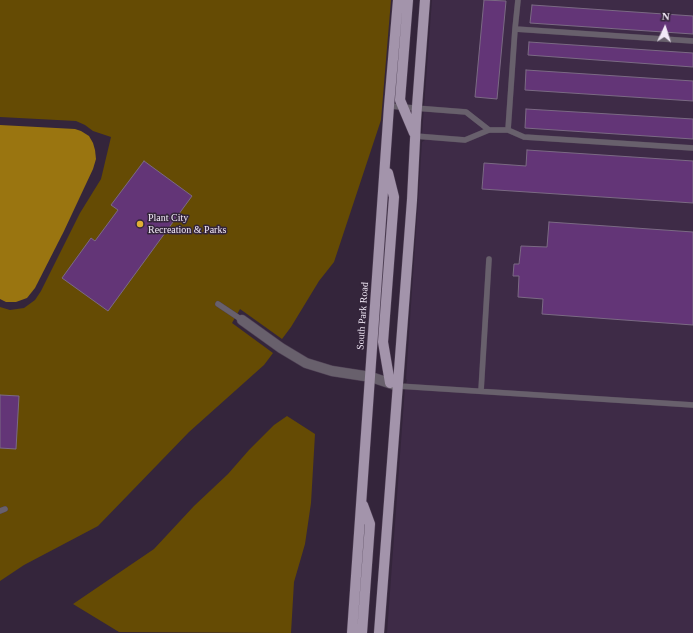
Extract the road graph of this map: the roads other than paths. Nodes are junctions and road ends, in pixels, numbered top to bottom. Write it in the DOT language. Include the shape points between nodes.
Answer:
graph roads {
  1 [pos="398,0"];
  2 [pos="408,0"];
  3 [pos="425,0"];
  4 [pos="518,0"];
  5 [pos="515,29"];
  6 [pos="693,41"];
  7 [pos="389,106"];
  8 [pos="403,107"];
  9 [pos="417,108"];
  10 [pos="489,130"];
  11 [pos="508,130"];
  12 [pos="415,136"];
  13 [pos="693,148"];
  14 [pos="386,161"];
  15 [pos="489,259"];
  16 [pos="218,304"];
  17 [pos="242,320"];
  18 [pos="371,377"];
  19 [pos="394,384"];
  20 [pos="481,391"];
  21 [pos="693,405"];
  22 [pos="362,501"];
  23 [pos="352,633"];
  24 [pos="362,633"];
  25 [pos="379,633"];
  1 -- 7 [label="main road, South Park Road"];
  2 -- 8 [label="main road" via="400,100"];
  3 -- 9 [label="main road"];
  4 -- 5 [label="lane"];
  5 -- 6 [label="lane"];
  5 -- 11 [label="lane"];
  7 -- 8 [label="lane"];
  7 -- 14 [label="main road, South Park Road"];
  8 -- 9 [label="lane"];
  8 -- 12 [label="main road"];
  9 -- 10 [label="lane" via="466,112"];
  9 -- 12 [label="main road"];
  10 -- 11 [label="lane"];
  10 -- 12 [label="lane" via="465,140"];
  11 -- 13 [label="lane" via="524,137"];
  12 -- 19 [label="main road" via="412,200"];
  14 -- 18 [label="main road, South Park Road"];
  14 -- 19 [label="main road" via="394,197 383,342"];
  15 -- 20 [label="lane"];
  16 -- 17 [label="lane"];
  17 -- 18 [label="street" via="306,363 332,371"];
  18 -- 19 [label="street"];
  18 -- 22 [label="main road, South Park Road"];
  19 -- 20 [label="lane"];
  19 -- 25 [label="main road"];
  20 -- 21 [label="lane"];
  22 -- 23 [label="main road, South Park Road"];
  22 -- 24 [label="main road" via="370,524"];
}
